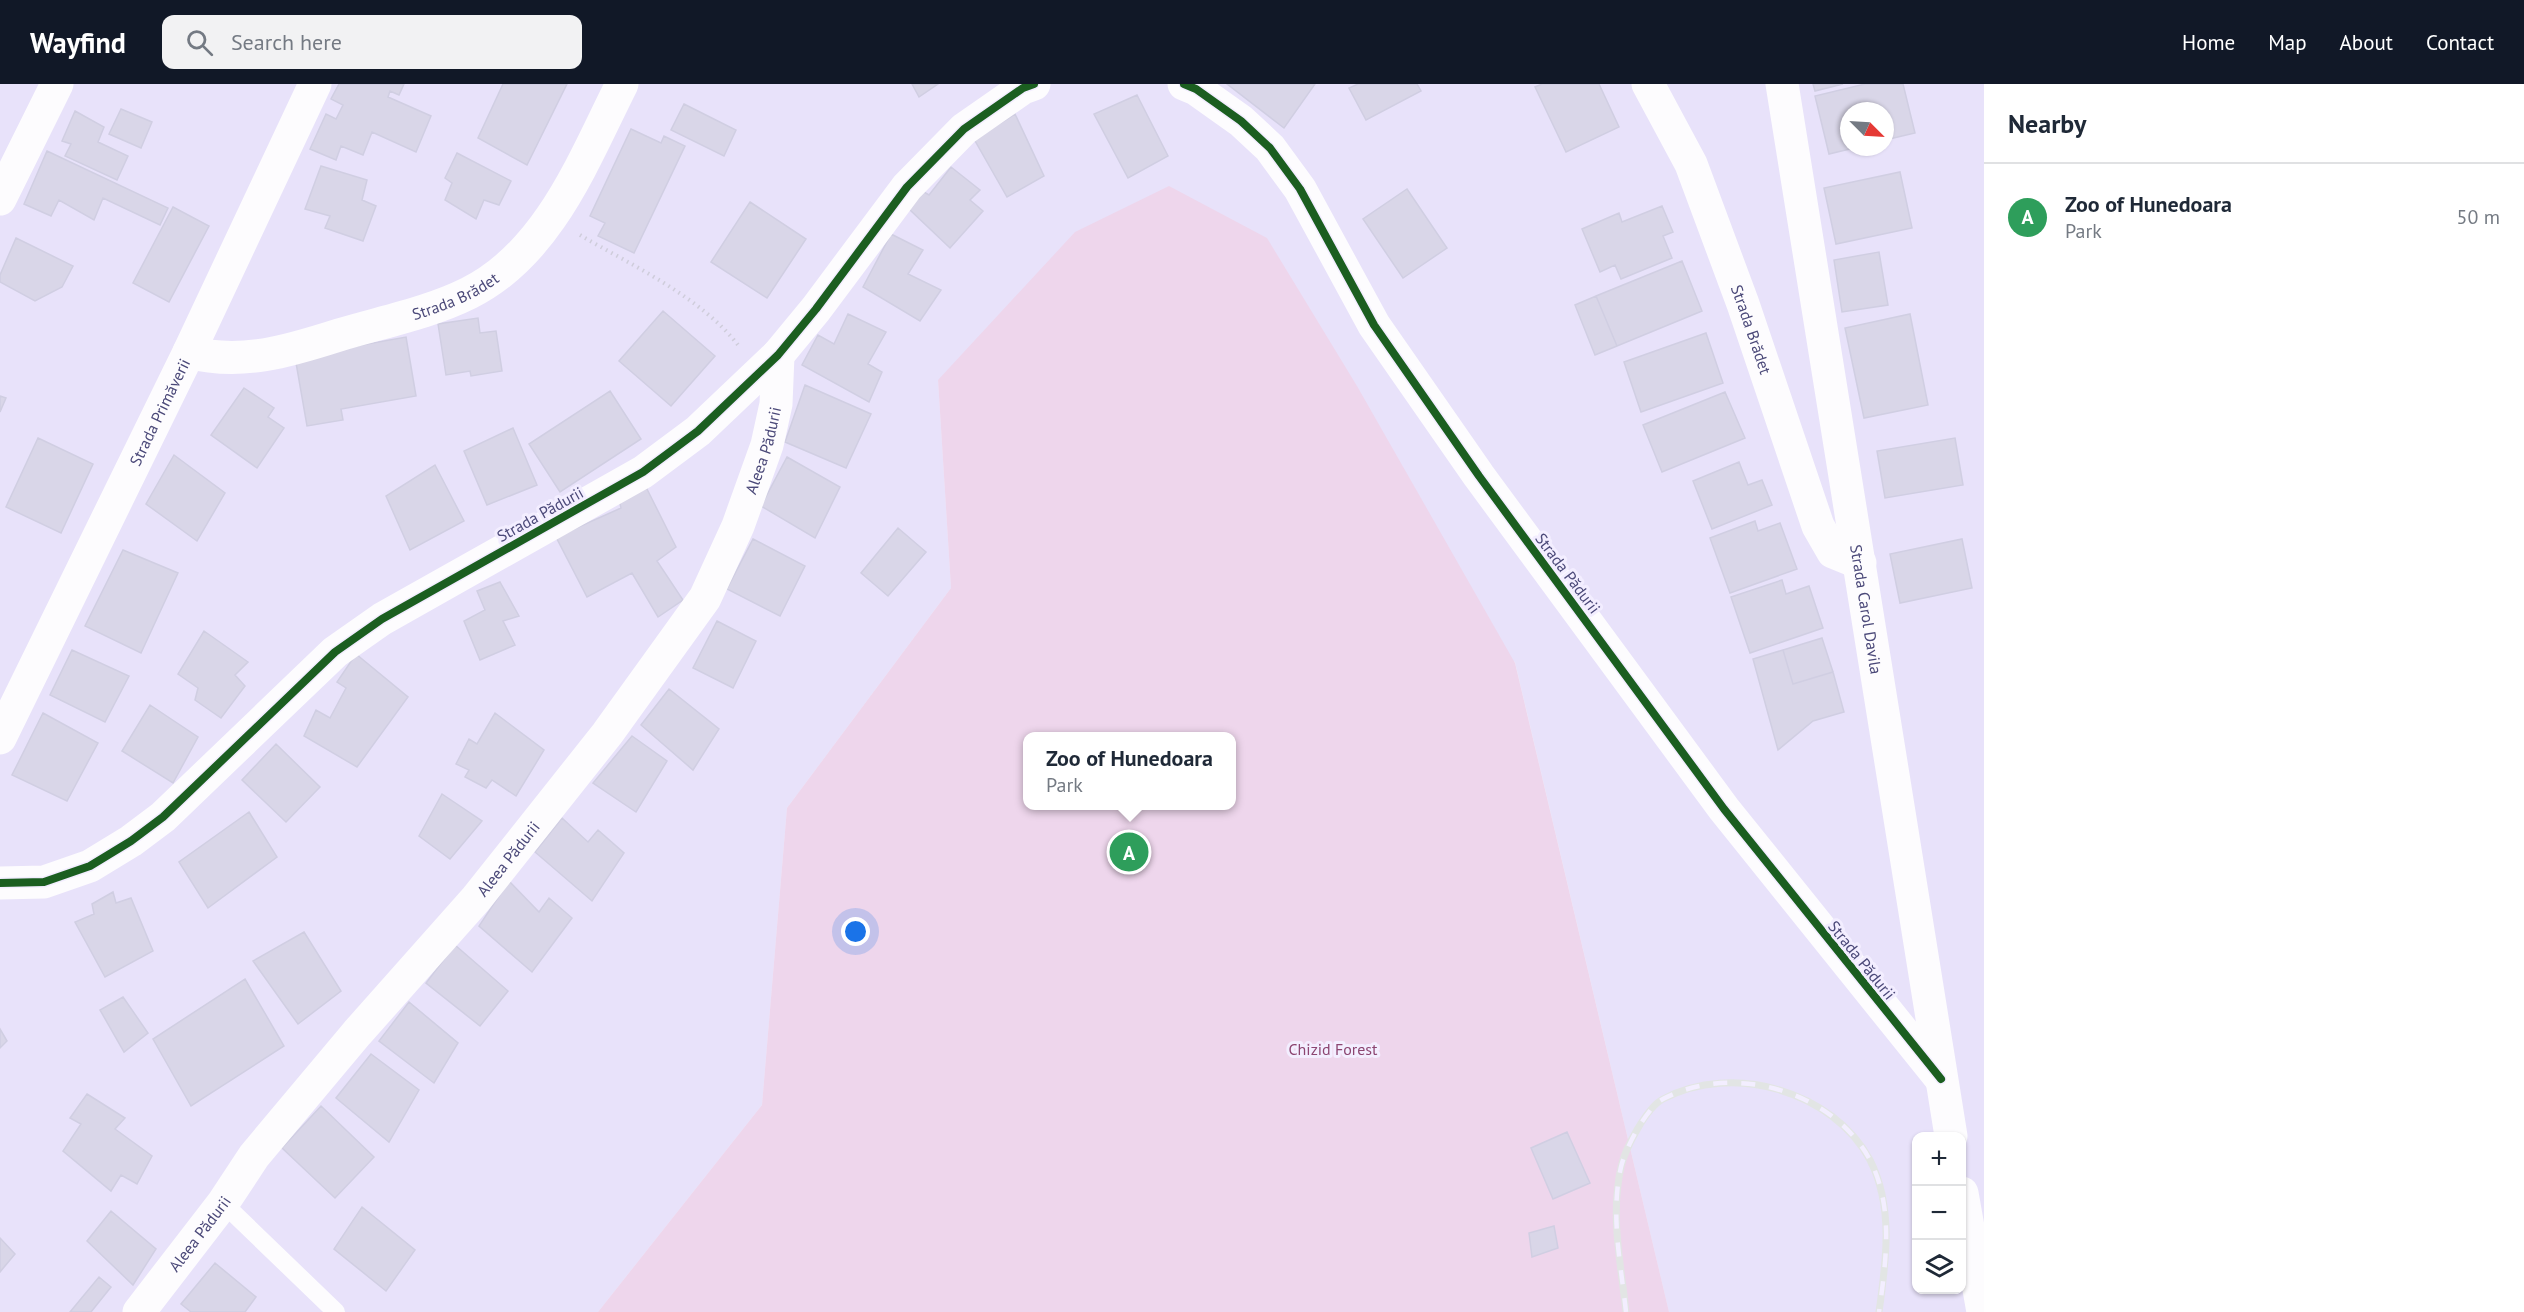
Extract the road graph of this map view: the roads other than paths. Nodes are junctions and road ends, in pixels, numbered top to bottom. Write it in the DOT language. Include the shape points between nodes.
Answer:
graph roads {
  1 [pos="57,84"];
  2 [pos="315,84"];
  3 [pos="622,84"];
  4 [pos="1034,84"];
  5 [pos="1184,84"];
  6 [pos="1648,84"];
  7 [pos="1782,84"];
  8 [pos="0,199"];
  9 [pos="189,352"];
  10 [pos="769,364"];
  11 [pos="1860,563"];
  12 [pos="0,738"];
  13 [pos="0,883"];
  14 [pos="1941,1079"];
  15 [pos="1950,1132"];
  16 [pos="224,1203"];
  17 [pos="1966,1216"];
  18 [pos="139,1312"];
  19 [pos="336,1312"];
  20 [pos="1983,1312"];
  1 -- 8 [label="street"];
  2 -- 9 [label="street, Strada Primăverii"];
  3 -- 9 [label="street, Strada Brădet" via="551,218 522,253 469,293 266,356 210,358"];
  4 -- 10 [label="street, Strada Pădurii" via="964,129 908,187"];
  5 -- 14 [label="street, Strada Pădurii" via="1196,88 1241,121 1270,148 1300,189 1374,325 1479,477 1724,809"];
  6 -- 11 [label="street, Strada Brădet" via="1691,164 1818,526 1833,552"];
  7 -- 11 [label="street, Strada Carol Davila"];
  9 -- 12 [label="street, Strada Primăverii"];
  10 -- 13 [label="street, Strada Pădurii" via="698,431 643,472 382,619 335,652 163,817 130,841 90,866 44,882"];
  10 -- 16 [label="street, Aleea Pădurii" via="776,404 767,445 738,526 705,598 607,734 476,899 254,1156"];
  11 -- 14 [label="street, Strada Carol Davila"];
  14 -- 15 [label="street, Strada Carol Davila"];
  16 -- 18 [label="street, Aleea Pădurii"];
  16 -- 19 [label="lane"];
  17 -- 20 [label="street"];
}
